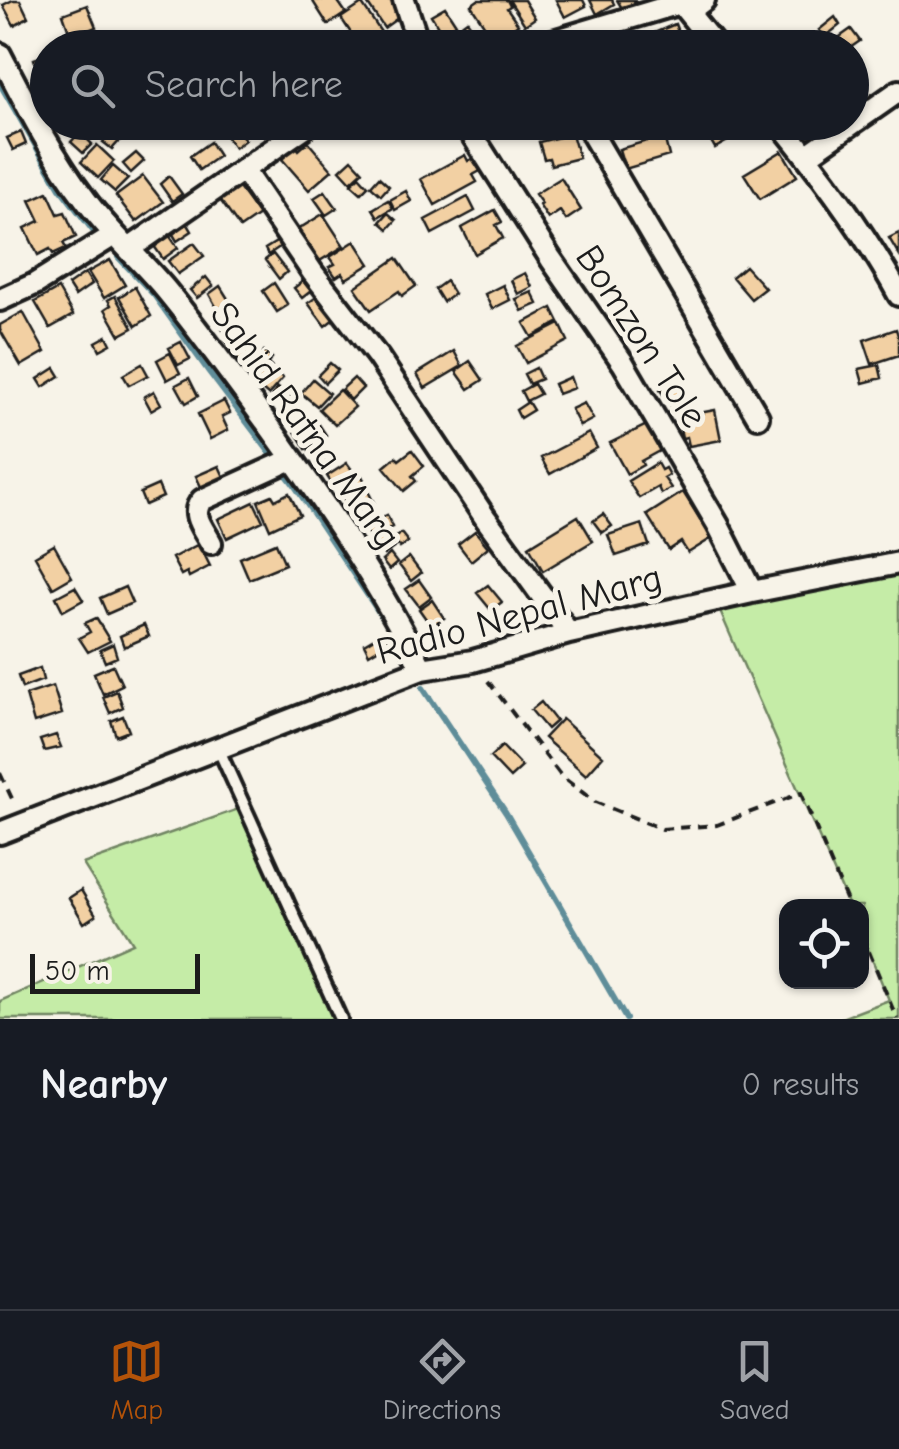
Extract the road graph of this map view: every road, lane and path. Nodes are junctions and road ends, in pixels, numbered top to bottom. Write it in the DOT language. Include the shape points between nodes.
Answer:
graph roads {
  1 [pos="404,0"];
  2 [pos="688,4"];
  3 [pos="414,30"];
  4 [pos="595,30"];
  5 [pos="705,30"];
  6 [pos="0,56"];
  7 [pos="899,91"];
  8 [pos="30,112"];
  9 [pos="869,112"];
  10 [pos="45,140"];
  11 [pos="288,140"];
  12 [pos="475,140"];
  13 [pos="596,140"];
  14 [pos="793,140"];
  15 [pos="829,140"];
  16 [pos="806,156"];
  17 [pos="244,172"];
  18 [pos="121,242"];
  19 [pos="899,295"];
  20 [pos="0,300"];
  21 [pos="758,417"];
  22 [pos="292,458"];
  23 [pos="211,544"];
  24 [pos="899,563"];
  25 [pos="752,592"];
  26 [pos="569,633"];
  27 [pos="473,661"];
  28 [pos="422,669"];
  29 [pos="218,748"];
  30 [pos="0,773"];
  31 [pos="24,824"];
  32 [pos="0,833"];
  33 [pos="846,899"];
  34 [pos="869,953"];
  35 [pos="341,1019"];
  36 [pos="896,1019"];
  1 -- 3 [label="street"];
  2 -- 4 [label="street"];
  2 -- 5 [label="street"];
  6 -- 8 [label="street, Sahid Ratna Marg"];
  7 -- 9 [label="street"];
  10 -- 18 [label="street, Sahid Ratna Marg"];
  11 -- 17 [label="street"];
  12 -- 25 [label="street, Bomzon Tole" via="623,363"];
  13 -- 21 [label="street"];
  14 -- 16 [label="street"];
  15 -- 16 [label="street"];
  16 -- 19 [label="street"];
  17 -- 18 [label="street"];
  17 -- 26 [label="street"];
  18 -- 20 [label="street"];
  18 -- 22 [label="street, Sahid Ratna Marg" via="164,288"];
  22 -- 23 [label="street" via="196,506"];
  22 -- 28 [label="street, Sahid Ratna Marg" via="354,547"];
  24 -- 25 [label="street, Radio Nepal Marg"];
  25 -- 26 [label="street, Radio Nepal Marg"];
  26 -- 27 [label="street, Radio Nepal Marg"];
  27 -- 28 [label="street, Radio Nepal Marg"];
  27 -- 33 [label="path" via="561,776 628,816 662,829 717,825 801,793"];
  28 -- 29 [label="street, Radio Nepal Marg"];
  29 -- 31 [label="street, Radio Nepal Marg"];
  29 -- 35 [label="lane"];
  30 -- 31 [label="path"];
  31 -- 32 [label="street, Radio Nepal Marg"];
  34 -- 36 [label="path"];
}
